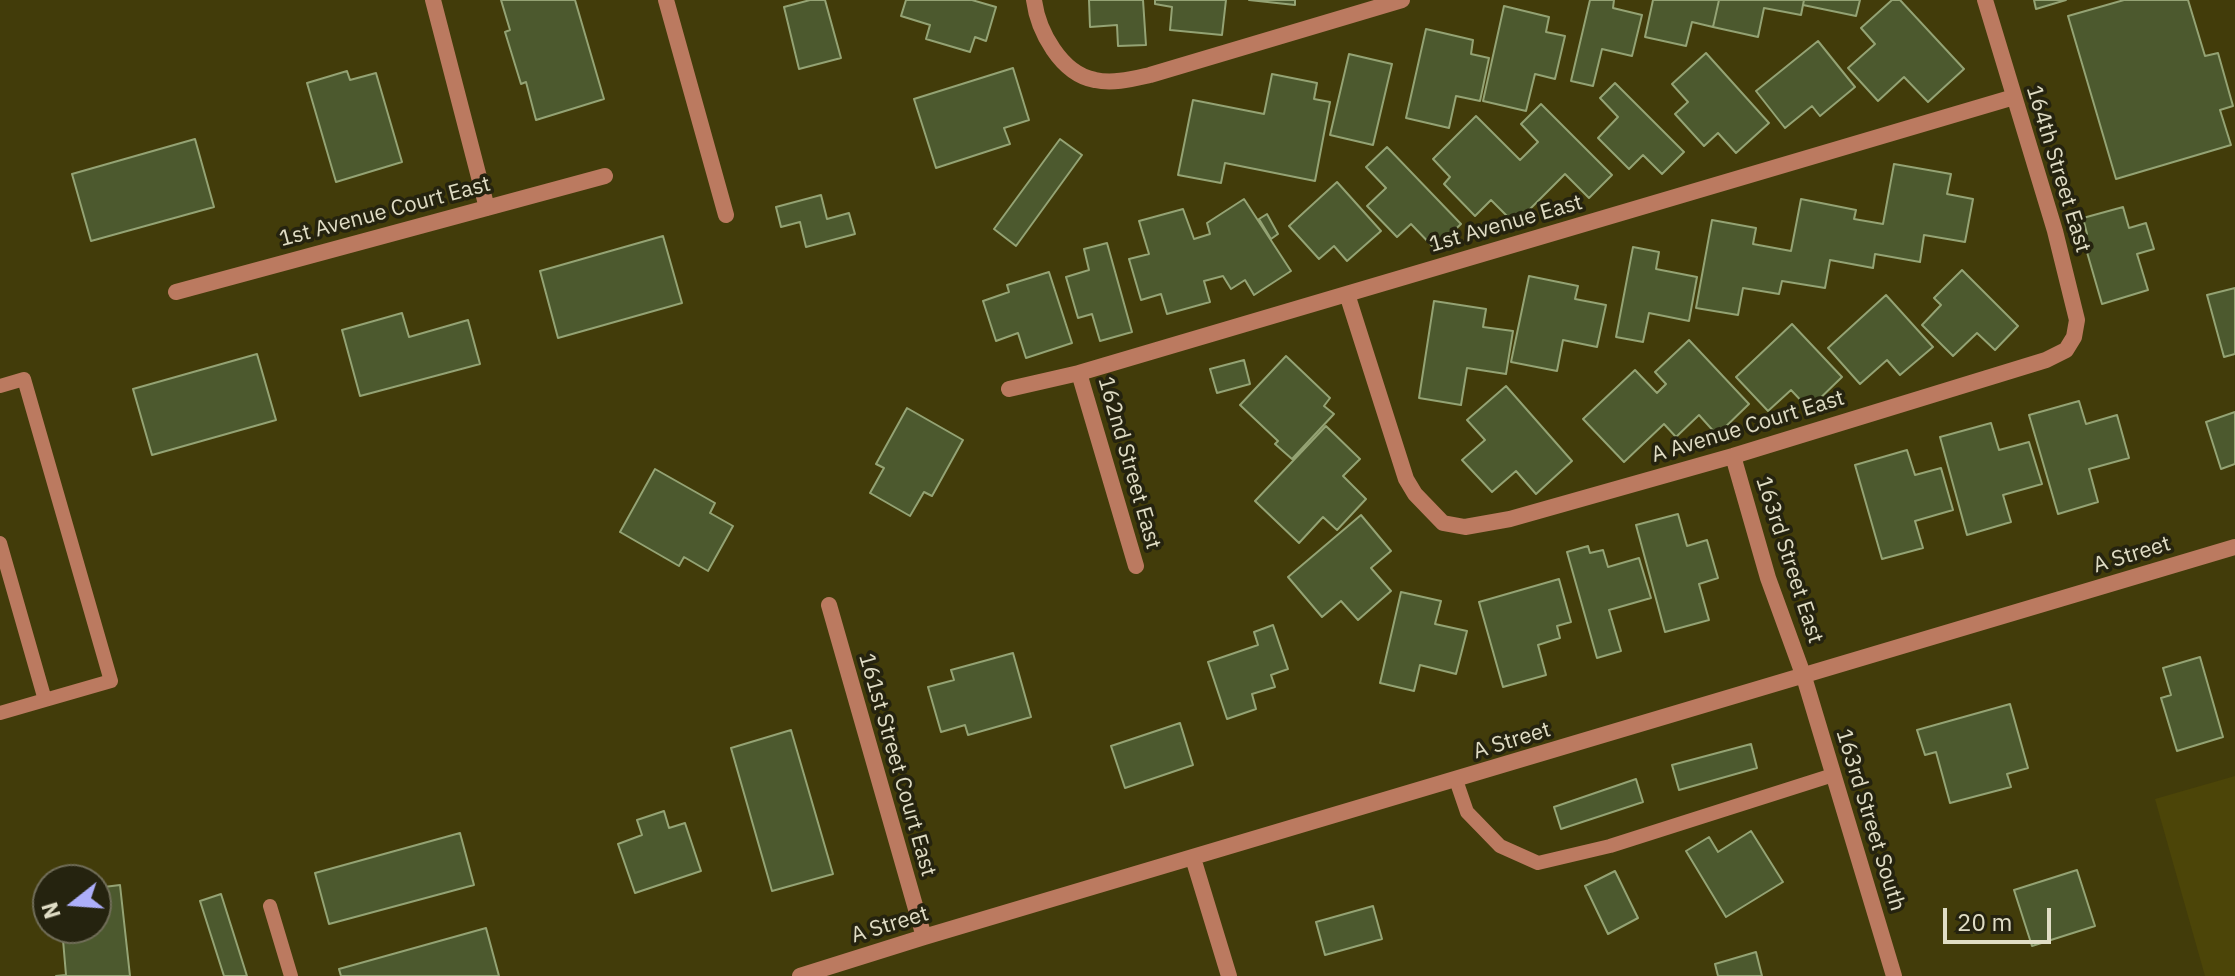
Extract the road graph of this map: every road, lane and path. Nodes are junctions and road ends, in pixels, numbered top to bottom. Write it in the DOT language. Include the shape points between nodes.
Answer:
graph roads {
  1 [pos="433,0"];
  2 [pos="666,0"];
  3 [pos="1034,0"];
  4 [pos="1402,0"];
  5 [pos="1985,0"];
  6 [pos="2014,97"];
  7 [pos="605,176"];
  8 [pos="487,208"];
  9 [pos="726,215"];
  10 [pos="176,292"];
  11 [pos="1347,294"];
  12 [pos="2066,350"];
  13 [pos="1079,373"];
  14 [pos="0,386"];
  15 [pos="1009,389"];
  16 [pos="1733,456"];
  17 [pos="0,543"];
  18 [pos="2235,547"];
  19 [pos="1136,566"];
  20 [pos="829,605"];
  21 [pos="1804,677"];
  22 [pos="45,700"];
  23 [pos="0,713"];
  24 [pos="1833,775"];
  25 [pos="1456,780"];
  26 [pos="1193,858"];
  27 [pos="270,906"];
  28 [pos="924,937"];
  29 [pos="291,976"];
  30 [pos="800,976"];
  31 [pos="1229,976"];
  32 [pos="1894,976"];
  1 -- 8 [label="street"];
  2 -- 9 [label="street"];
  3 -- 4 [label="street" via="1044,36 1069,68 1092,80 1117,82"];
  5 -- 6 [label="street, 164th Street East"];
  6 -- 11 [label="street, 1st Avenue East"];
  6 -- 12 [label="street, 164th Street East" via="2077,320"];
  7 -- 8 [label="street, 1st Avenue Court East"];
  8 -- 10 [label="street, 1st Avenue Court East"];
  11 -- 13 [label="street, 1st Avenue East"];
  11 -- 16 [label="street, A Avenue Court East" via="1406,479 1443,523 1465,527 1510,519"];
  12 -- 16 [label="street, A Avenue Court East"];
  13 -- 15 [label="street, 1st Avenue East"];
  13 -- 19 [label="street, 162nd Street East"];
  14 -- 22 [label="lane" via="24,379 111,681"];
  16 -- 21 [label="street, 163rd Street East"];
  17 -- 22 [label="lane"];
  18 -- 21 [label="street, A Street"];
  20 -- 28 [label="street, 161st Street Court East"];
  21 -- 24 [label="street, 163rd Street South"];
  21 -- 25 [label="street, A Street"];
  22 -- 23 [label="lane"];
  24 -- 25 [label="lane" via="1610,846 1538,863 1500,846 1467,812"];
  24 -- 32 [label="street, 163rd Street South"];
  25 -- 26 [label="street, A Street"];
  26 -- 28 [label="street, A Street"];
  26 -- 31 [label="street"];
  27 -- 29 [label="lane"];
  28 -- 30 [label="street, A Street"];
}
